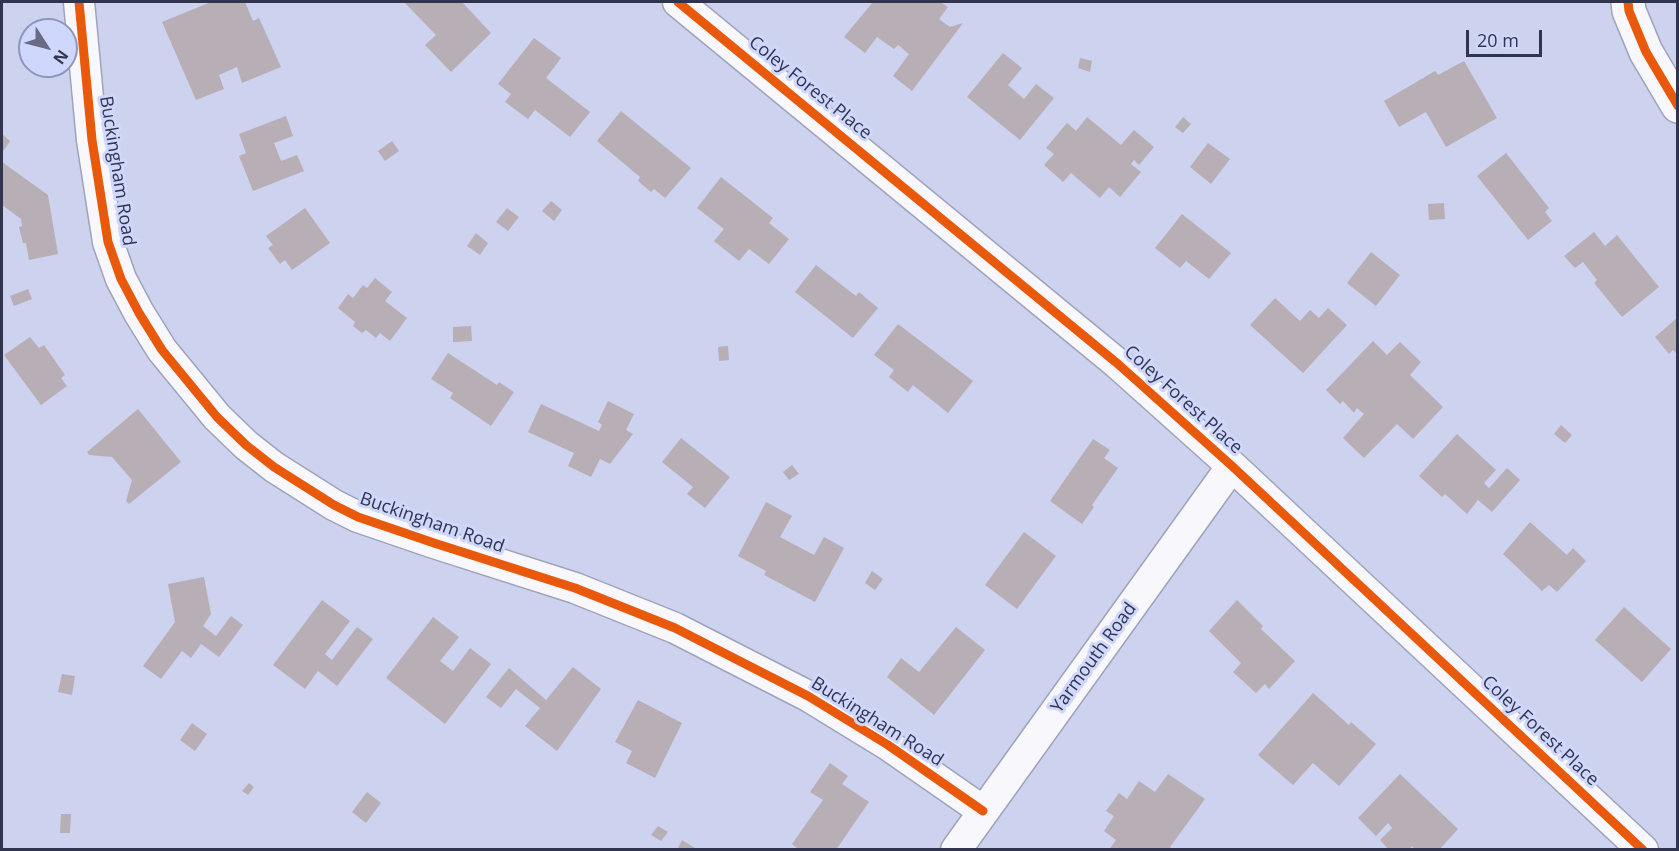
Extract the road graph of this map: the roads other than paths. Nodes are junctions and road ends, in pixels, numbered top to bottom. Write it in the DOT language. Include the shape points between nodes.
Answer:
graph roads {
  1 [pos="79,2"];
  2 [pos="678,2"];
  3 [pos="1631,5"];
  4 [pos="1677,106"];
  5 [pos="1232,466"];
  6 [pos="983,811"];
  7 [pos="956,849"];
  8 [pos="1643,849"];
  1 -- 6 [label="street, Buckingham Road" via="92,140 108,242 121,279 162,350 217,417 246,445 282,472 358,517 574,588 675,628 808,696"];
  2 -- 5 [label="street, Coley Forest Place" via="1081,332"];
  3 -- 4 [label="street" via="1646,52"];
  5 -- 6 [label="street, Yarmouth Road"];
  5 -- 8 [label="street, Coley Forest Place"];
  6 -- 7 [label="street, Yarmouth Road"];
}
